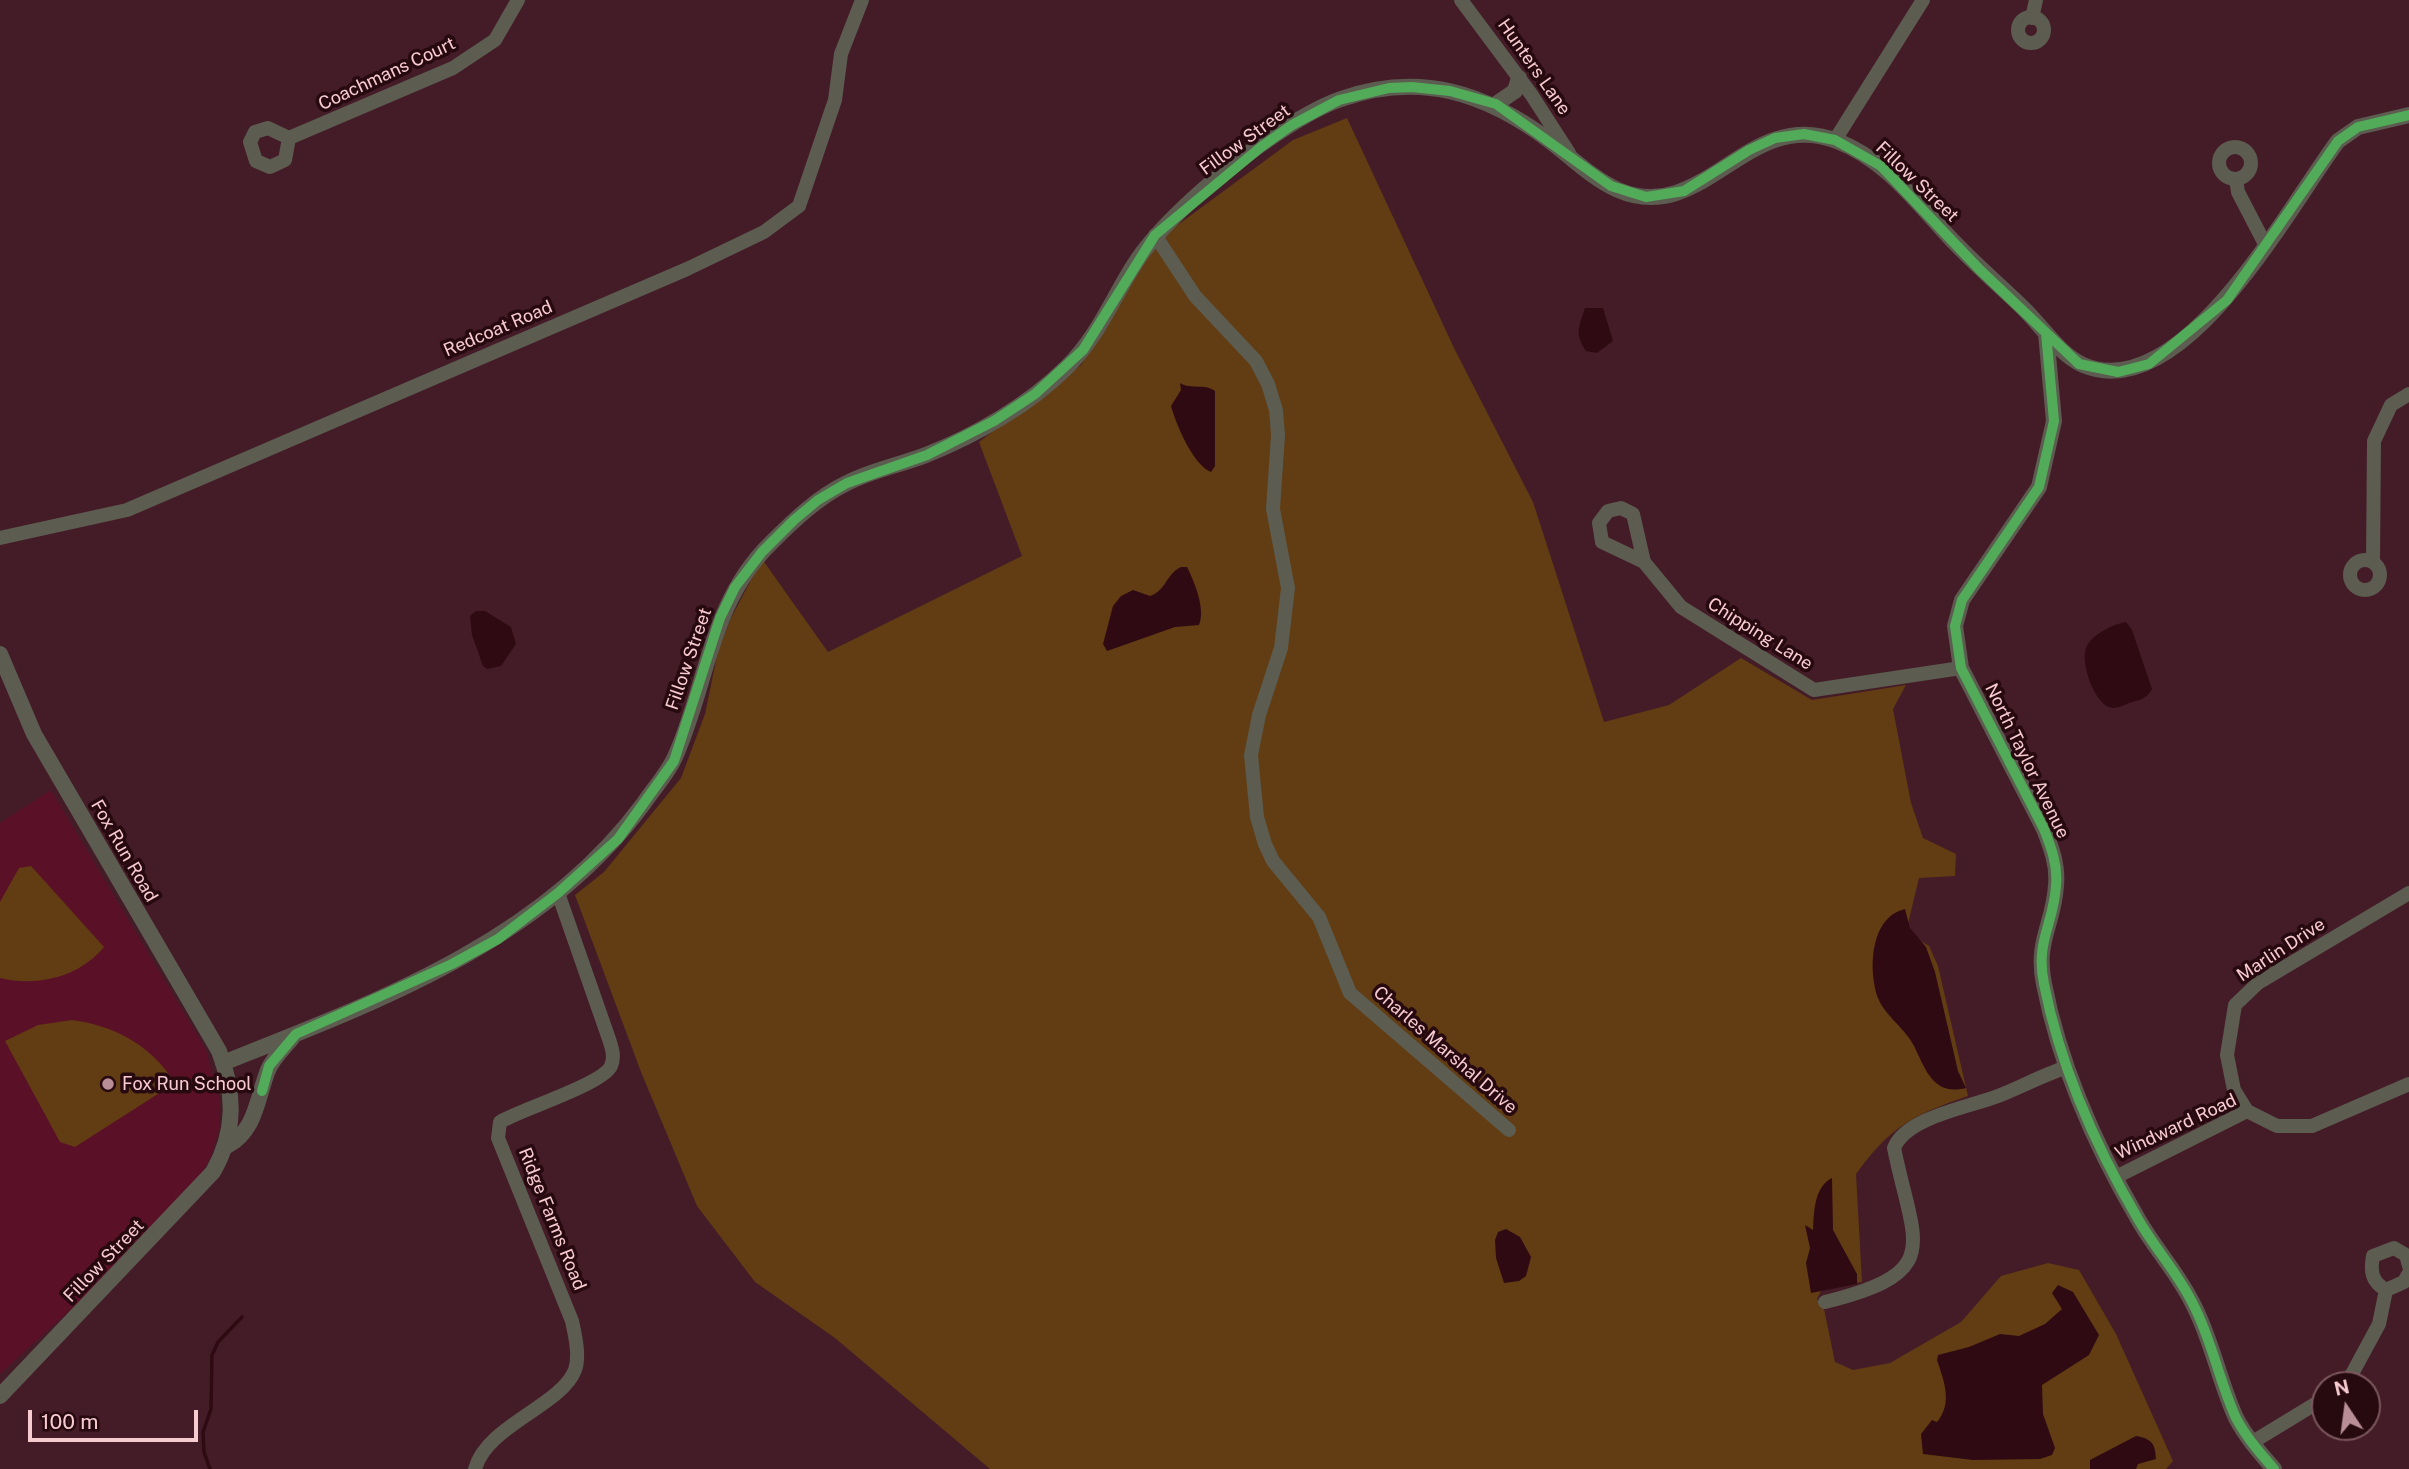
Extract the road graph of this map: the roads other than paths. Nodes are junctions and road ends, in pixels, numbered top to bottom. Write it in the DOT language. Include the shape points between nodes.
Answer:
graph roads {
  1 [pos="517,0"];
  2 [pos="862,0"];
  3 [pos="1461,0"];
  4 [pos="1923,0"];
  5 [pos="2036,0"];
  6 [pos="2032,18"];
  7 [pos="1519,78"];
  8 [pos="1496,104"];
  9 [pos="2409,115"];
  10 [pos="289,138"];
  11 [pos="1835,140"];
  12 [pos="1572,158"];
  13 [pos="2236,179"];
  14 [pos="1155,235"];
  15 [pos="2266,246"];
  16 [pos="2046,333"];
  17 [pos="2409,394"];
  18 [pos="0,538"];
  19 [pos="1644,562"];
  20 [pos="2373,562"];
  21 [pos="0,654"];
  22 [pos="1961,668"];
  23 [pos="558,893"];
  24 [pos="2409,893"];
  25 [pos="296,1034"];
  26 [pos="223,1063"];
  27 [pos="2067,1067"];
  28 [pos="2409,1084"];
  29 [pos="261,1091"];
  30 [pos="232,1099"];
  31 [pos="2247,1111"];
  32 [pos="1509,1130"];
  33 [pos="227,1146"];
  34 [pos="2116,1177"];
  35 [pos="2409,1266"];
  36 [pos="2409,1273"];
  37 [pos="2386,1290"];
  38 [pos="1825,1302"];
  39 [pos="2354,1371"];
  40 [pos="0,1396"];
  41 [pos="2311,1407"];
  42 [pos="2251,1443"];
  43 [pos="475,1469"];
  44 [pos="2274,1469"];
  1 -- 10 [label="street, Coachmans Court" via="495,40 453,68"];
  2 -- 18 [label="street, Redcoat Road" via="841,54 835,100 799,206 764,232 127,510"];
  3 -- 7 [label="street, Hunters Lane"];
  4 -- 11 [label="street"];
  5 -- 6 [label="street"];
  7 -- 8 [label="street" via="1516,90"];
  7 -- 12 [label="street, Hunters Lane"];
  8 -- 12 [label="street, Fillow Street"];
  8 -- 14 [label="street, Fillow Street" via="1412,87 1339,100 1261,147"];
  9 -- 15 [label="street, Fillow Street" via="2358,127 2338,141"];
  11 -- 12 [label="street, Fillow Street" via="1804,134 1774,138 1694,186 1660,197 1623,192"];
  11 -- 16 [label="street, Fillow Street" via="1881,166"];
  13 -- 15 [label="street"];
  14 -- 23 [label="street, Fillow Street" via="1083,350 1035,394 927,455 847,483 818,500 762,552 720,618 674,761 618,839"];
  14 -- 32 [label="street, Charles Marshal Drive" via="1195,296 1256,361 1276,410 1273,509 1288,588 1281,648 1258,715 1251,755 1257,817 1265,844 1273,862 1319,917 1350,993"];
  15 -- 16 [label="street, Fillow Street" via="2227,300 2149,364 2118,372 2079,364"];
  16 -- 22 [label="street, North Taylor Avenue" via="2054,421 2039,487 1962,600 1955,626"];
  17 -- 20 [label="street" via="2391,404 2374,441"];
  19 -- 22 [label="street, Chipping Lane" via="1686,611 1814,690"];
  21 -- 26 [label="street, Fox Run Road" via="34,734"];
  22 -- 27 [label="street, North Taylor Avenue" via="2053,852 2056,885 2040,957"];
  23 -- 25 [label="street, Fillow Street" via="498,939 452,964"];
  23 -- 43 [label="street, Ridge Farms Road" via="610,1039 611,1066 602,1078 500,1122 498,1138 572,1321 576,1368 564,1385 488,1445"];
  24 -- 31 [label="street, Marlin Drive" via="2258,983 2235,1005 2227,1055 2234,1090"];
  25 -- 26 [label="street, Fillow Street"];
  25 -- 29 [label="street, Fillow Street" via="269,1066"];
  26 -- 30 [label="street, Fillow Street"];
  27 -- 34 [label="street, North Taylor Avenue"];
  27 -- 38 [label="street" via="1994,1098 1948,1111 1902,1136 1894,1148 1912,1219 1908,1263 1876,1288"];
  28 -- 31 [label="street, Windward Road" via="2312,1126 2277,1126"];
  29 -- 30 [label="street"];
  29 -- 33 [label="street, Fillow Street" via="247,1131"];
  30 -- 33 [label="street, Fillow Street"];
  31 -- 34 [label="street, Windward Road"];
  33 -- 40 [label="street, Fillow Street" via="196,1194"];
  34 -- 42 [label="street, North Taylor Avenue" via="2188,1294 2236,1418"];
  35 -- 37 [label="street" via="2406,1255 2394,1248 2373,1256 2370,1271 2377,1285"];
  36 -- 37 [label="street" via="2404,1282"];
  37 -- 39 [label="street" via="2379,1324"];
  41 -- 42 [label="street"];
  42 -- 44 [label="street, North Taylor Avenue"];
}
